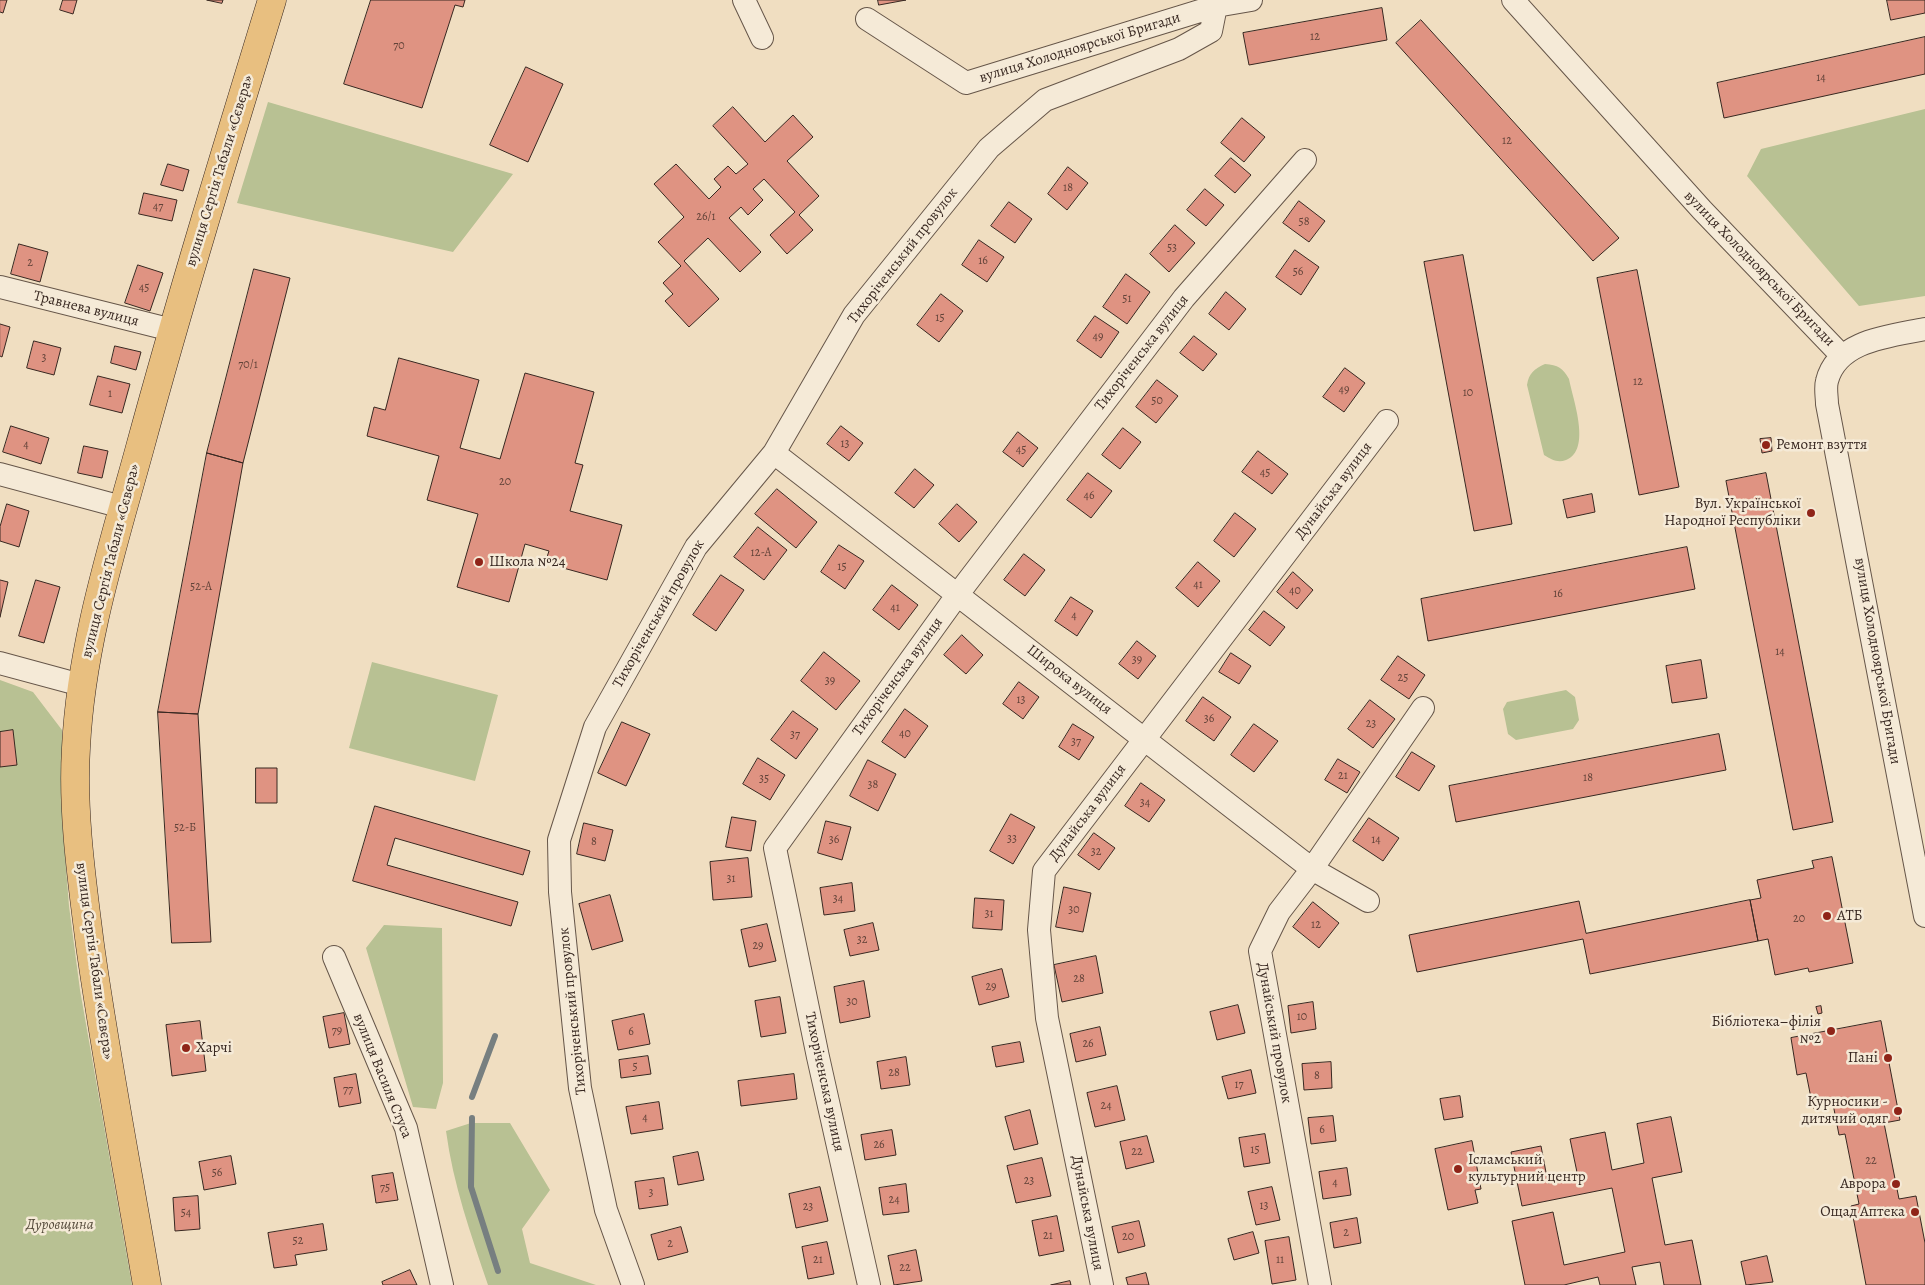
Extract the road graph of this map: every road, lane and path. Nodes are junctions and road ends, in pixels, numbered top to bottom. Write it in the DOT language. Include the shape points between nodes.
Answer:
graph roads {
  1 [pos="272,0"];
  2 [pos="744,0"];
  3 [pos="1251,0"];
  4 [pos="1514,0"];
  5 [pos="1216,6"];
  6 [pos="867,19"];
  7 [pos="762,38"];
  8 [pos="1305,160"];
  9 [pos="0,287"];
  10 [pos="1925,329"];
  11 [pos="172,330"];
  12 [pos="1842,356"];
  13 [pos="1387,421"];
  14 [pos="774,452"];
  15 [pos="0,474"];
  16 [pos="122,507"];
  17 [pos="958,594"];
  18 [pos="0,663"];
  19 [pos="81,685"];
  20 [pos="1423,708"];
  21 [pos="1144,739"];
  22 [pos="1312,870"];
  23 [pos="1368,901"];
  24 [pos="1925,916"];
  25 [pos="334,957"];
  26 [pos="147,1285"];
  27 [pos="442,1285"];
  28 [pos="633,1285"];
  29 [pos="869,1285"];
  30 [pos="1102,1285"];
  31 [pos="1320,1285"];
  1 -- 11 [label="main road, вулиця Сергія Табали «Сєвєра»"];
  2 -- 7 [label="street"];
  3 -- 5 [label="street, вулиця Холодноярської Бригади"];
  4 -- 12 [label="street, вулиця Холодноярської Бригади" via="1702,210"];
  5 -- 6 [label="street, вулиця Холодноярської Бригади" via="966,84"];
  5 -- 14 [label="street, Тихоріченський провулок" via="1211,31 1179,49 1045,100 989,148 854,315"];
  8 -- 17 [label="street, Тихоріченська вулиця" via="1184,298"];
  9 -- 11 [label="street, Травнева вулиця"];
  10 -- 12 [label="street" via="1859,345"];
  11 -- 16 [label="main road, вулиця Сергія Табали «Сєвєра»"];
  12 -- 24 [label="street, вулиця Холодноярської Бригади" via="1831,368 1826,382 1827,404"];
  13 -- 21 [label="street, Дунайська вулиця"];
  14 -- 17 [label="street, Широка вулиця"];
  14 -- 28 [label="street, Тихоріченський провулок" via="696,547 643,639 595,727 559,840 560,892 580,1088 606,1210"];
  15 -- 16 [label="street"];
  16 -- 19 [label="main road, вулиця Сергія Табали «Сєвєра»" via="88,640"];
  17 -- 21 [label="street, Широка вулиця"];
  17 -- 29 [label="street, Тихоріченська вулиця" via="775,848"];
  18 -- 19 [label="street"];
  19 -- 26 [label="main road, вулиця Сергія Табали «Сєвєра»" via="75,752 80,860 100,1012"];
  20 -- 22 [label="street, Дунайський провулок"];
  21 -- 22 [label="street, Широка вулиця"];
  21 -- 30 [label="street, Дунайська вулиця" via="1044,871 1040,930 1048,1018"];
  22 -- 23 [label="street, Широка вулиця"];
  22 -- 31 [label="street, Дунайський провулок" via="1279,912 1260,951"];
  25 -- 27 [label="street, вулиця Василя Стуса" via="406,1128"];
}
